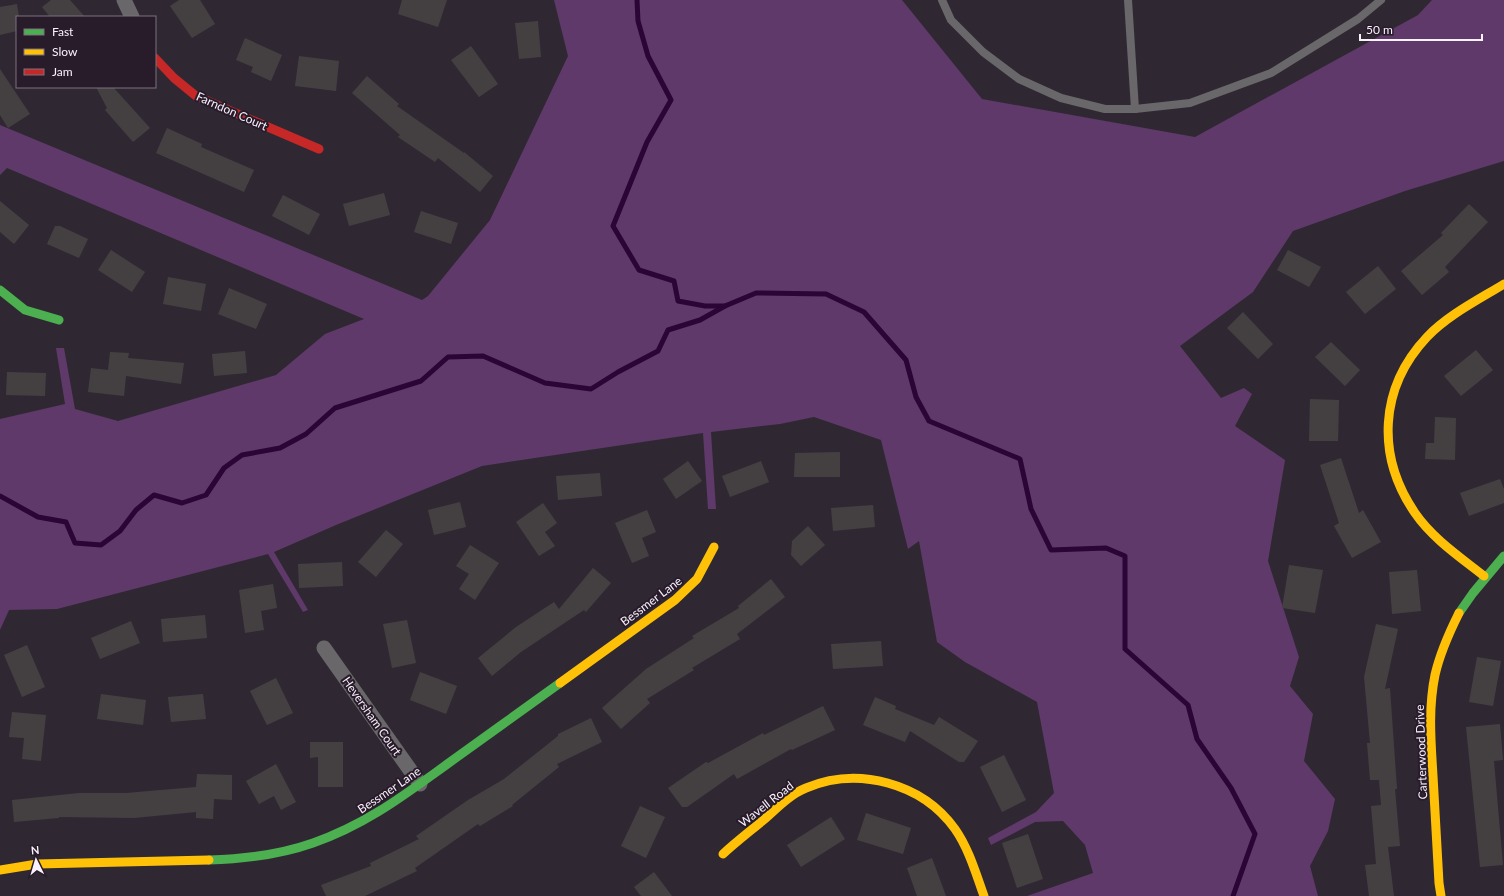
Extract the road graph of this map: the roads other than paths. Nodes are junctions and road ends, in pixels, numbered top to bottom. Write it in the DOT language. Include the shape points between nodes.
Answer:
graph roads {
  1 [pos="124,0"];
  2 [pos="942,0"];
  3 [pos="1128,0"];
  4 [pos="1381,0"];
  5 [pos="132,16"];
  6 [pos="156,59"];
  7 [pos="1135,110"];
  8 [pos="319,149"];
  9 [pos="1504,284"];
  10 [pos="0,290"];
  11 [pos="60,320"];
  12 [pos="714,547"];
  13 [pos="1504,556"];
  14 [pos="1484,576"];
  15 [pos="324,648"];
  16 [pos="420,784"];
  17 [pos="723,854"];
  18 [pos="0,870"];
  19 [pos="984,896"];
  20 [pos="1441,896"];
  1 -- 5 [label="street"];
  2 -- 7 [label="lane" via="952,20 983,52 1019,79 1061,98 1105,109"];
  3 -- 7 [label="lane"];
  4 -- 7 [label="lane" via="1358,19 1271,73 1190,103"];
  6 -- 8 [label="street, Farndon Court" via="184,88 196,96"];
  9 -- 14 [label="street" via="1441,324 1418,346 1398,378 1387,418 1387,447 1393,473 1404,496 1416,514 1430,528"];
  10 -- 11 [label="street" via="25,310"];
  12 -- 16 [label="street, Bessmer Lane" via="697,579 675,600"];
  13 -- 14 [label="street, Carterwood Drive"];
  14 -- 20 [label="street, Carterwood Drive" via="1448,634 1432,690 1430,722"];
  15 -- 16 [label="street, Heversham Court"];
  16 -- 18 [label="street, Bessmer Lane" via="358,825 320,842 287,852 235,859 37,864"];
  17 -- 19 [label="street, Wavell Road" via="788,799 806,789 837,779 875,779 901,786 936,807 965,846"];
}
